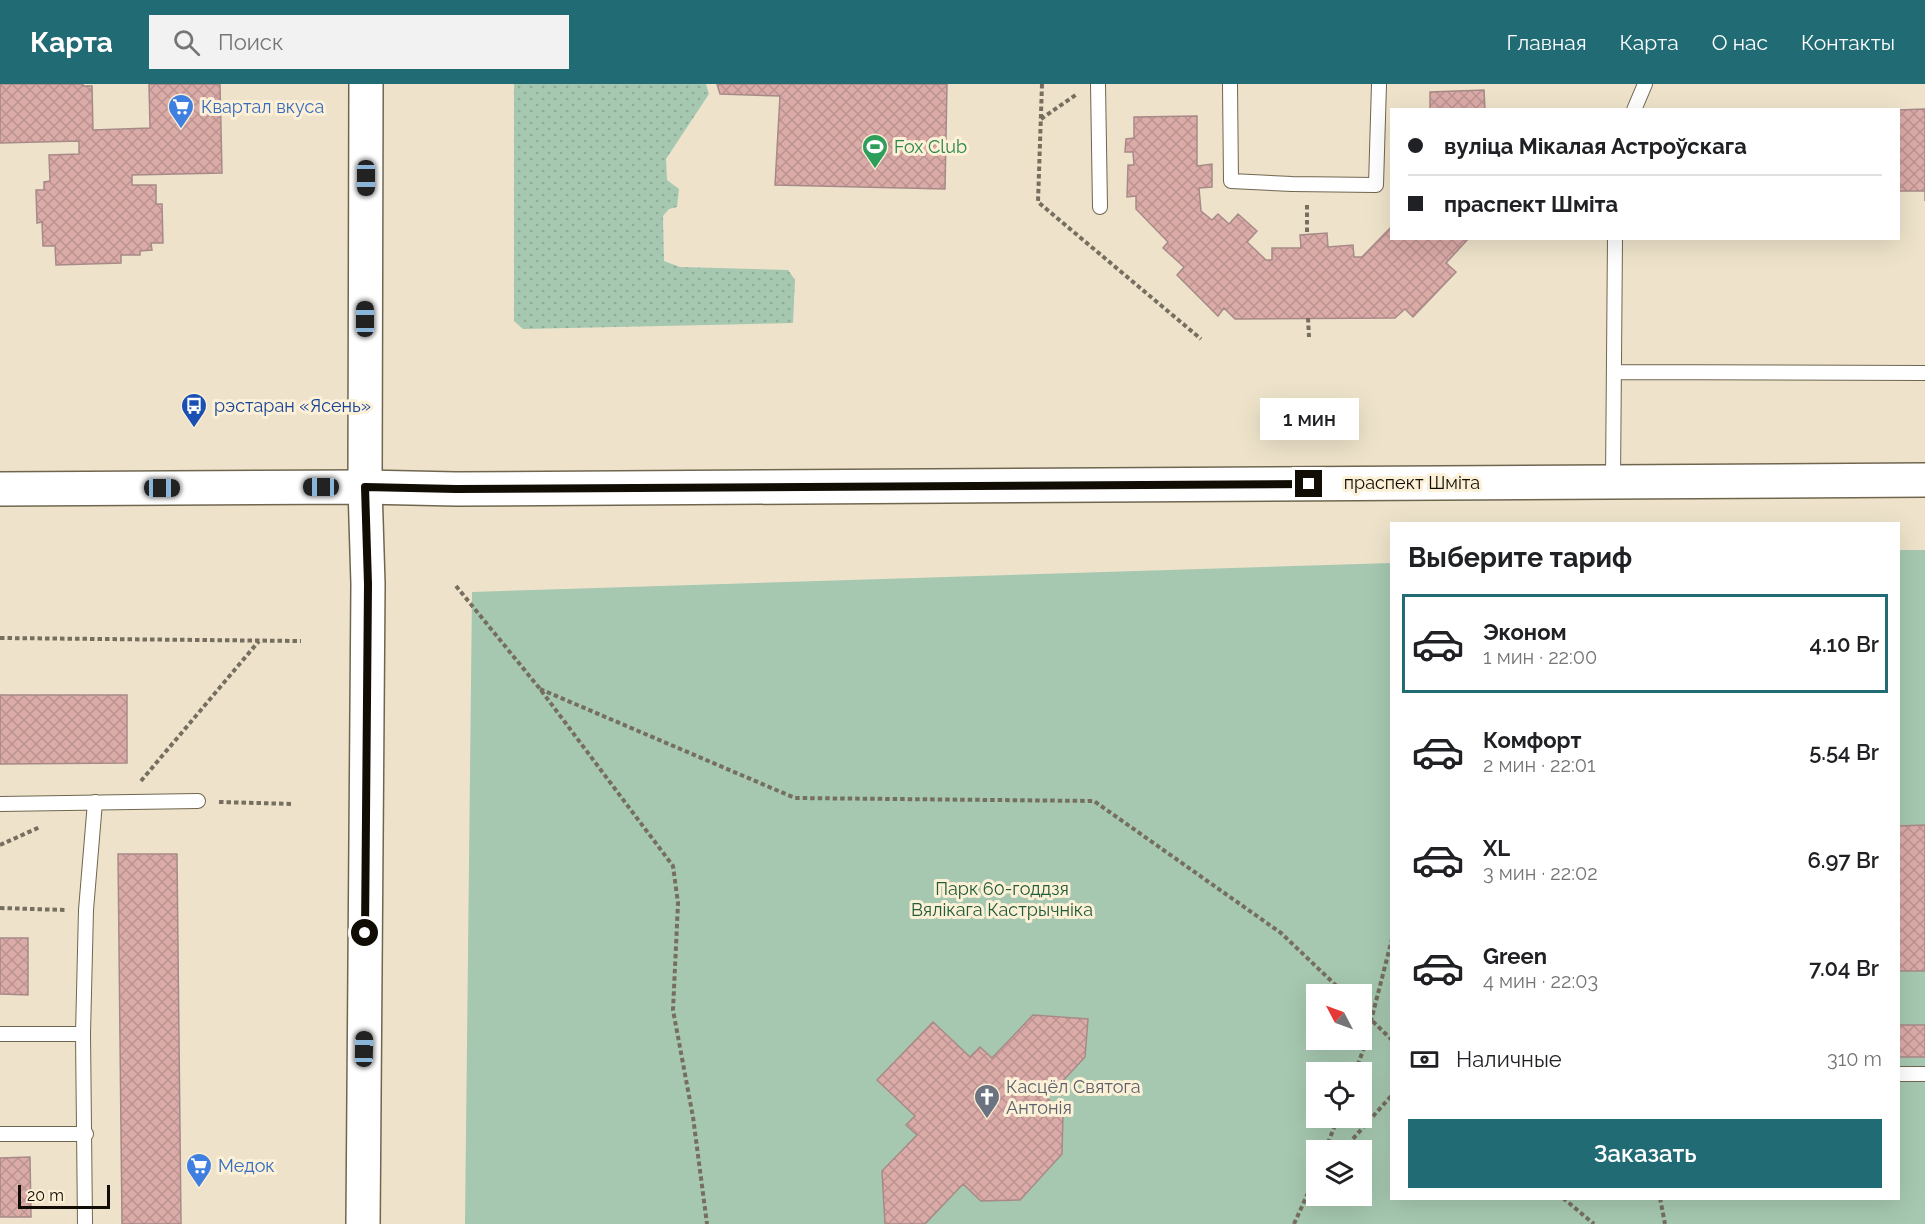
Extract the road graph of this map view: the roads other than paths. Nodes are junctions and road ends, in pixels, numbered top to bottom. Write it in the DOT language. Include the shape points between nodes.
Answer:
graph roads {
  1 [pos="366,84"];
  2 [pos="1098,84"];
  3 [pos="1230,84"];
  4 [pos="1379,84"];
  5 [pos="1645,84"];
  6 [pos="1635,108"];
  7 [pos="1100,207"];
  8 [pos="1615,240"];
  9 [pos="1615,372"];
  10 [pos="1925,373"];
  11 [pos="1925,480"];
  12 [pos="1613,481"];
  13 [pos="365,487"];
  14 [pos="0,489"];
  15 [pos="198,801"];
  16 [pos="95,802"];
  17 [pos="0,804"];
  18 [pos="0,1034"];
  19 [pos="83,1034"];
  20 [pos="1900,1074"];
  21 [pos="1925,1074"];
  22 [pos="0,1134"];
  23 [pos="86,1134"];
  24 [pos="85,1224"];
  25 [pos="363,1224"];
  1 -- 13 [label="main road"];
  2 -- 7 [label="lane"];
  3 -- 4 [label="lane" via="1231,181 1376,185"];
  5 -- 6 [label="lane"];
  8 -- 9 [label="lane"];
  9 -- 10 [label="lane"];
  9 -- 12 [label="lane"];
  11 -- 12 [label="main road, праспект Шміта"];
  12 -- 13 [label="main road, праспект Шміта"];
  13 -- 14 [label="main road, праспект Шміта"];
  13 -- 25 [label="main road" via="368,584"];
  15 -- 16 [label="lane"];
  16 -- 17 [label="lane"];
  16 -- 19 [label="lane" via="86,910"];
  18 -- 19 [label="lane"];
  19 -- 23 [label="lane"];
  20 -- 21 [label="lane"];
  22 -- 23 [label="lane"];
  23 -- 24 [label="lane"];
}
